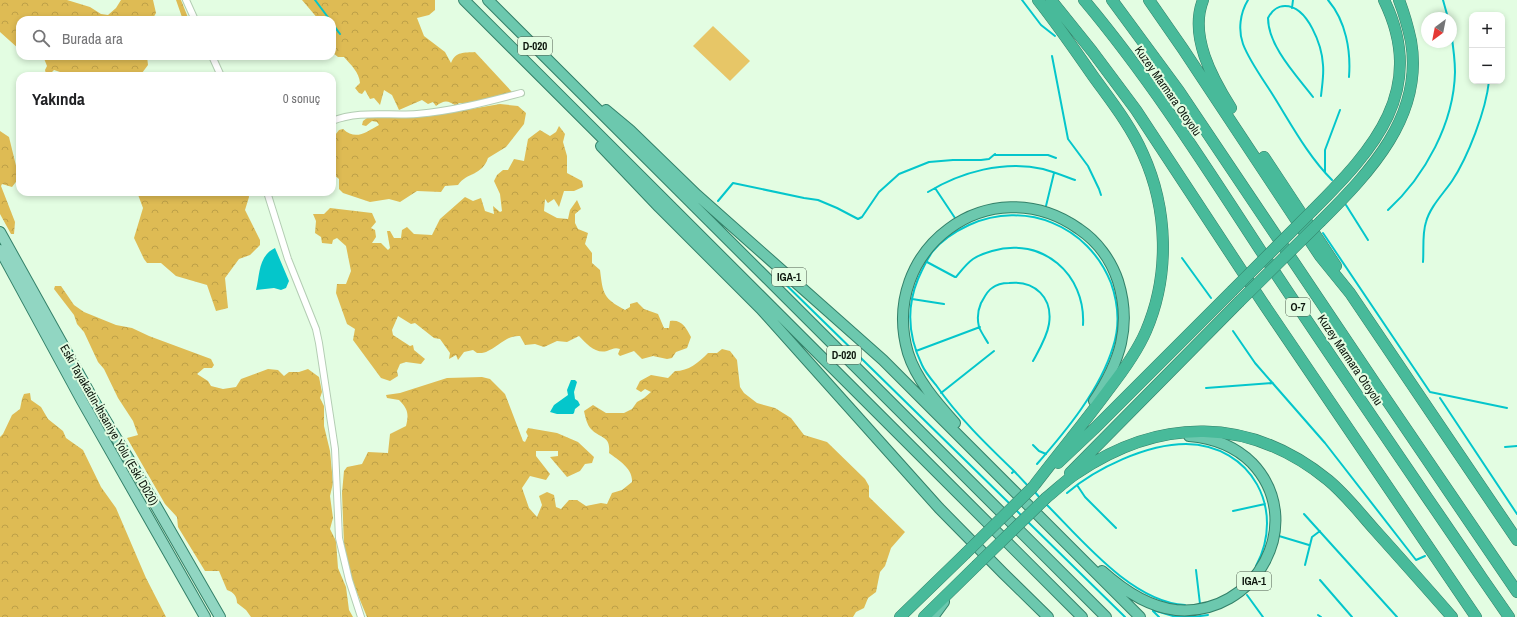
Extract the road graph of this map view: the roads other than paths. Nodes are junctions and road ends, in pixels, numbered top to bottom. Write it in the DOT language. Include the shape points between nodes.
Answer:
graph roads {
  1 [pos="186,0"];
  2 [pos="464,0"];
  3 [pos="488,0"];
  4 [pos="1038,0"];
  5 [pos="1051,0"];
  6 [pos="1084,0"];
  7 [pos="1112,0"];
  8 [pos="1149,0"];
  9 [pos="1203,0"];
  10 [pos="1384,0"];
  11 [pos="1399,0"];
  12 [pos="193,16"];
  13 [pos="214,60"];
  14 [pos="219,72"];
  15 [pos="521,93"];
  16 [pos="581,93"];
  17 [pos="576,112"];
  18 [pos="336,120"];
  19 [pos="268,196"];
  20 [pos="0,232"];
  21 [pos="0,250"];
  22 [pos="1350,294"];
  23 [pos="1138,443"];
  24 [pos="1066,444"];
  25 [pos="991,468"];
  26 [pos="1033,486"];
  27 [pos="1046,498"];
  28 [pos="1043,520"];
  29 [pos="1517,540"];
  30 [pos="1003,573"];
  31 [pos="954,588"];
  32 [pos="1517,592"];
  33 [pos="205,617"];
  34 [pos="220,617"];
  35 [pos="361,617"];
  36 [pos="900,617"];
  37 [pos="924,617"];
  38 [pos="933,617"];
  39 [pos="1042,617"];
  40 [pos="1048,617"];
  41 [pos="1082,617"];
  42 [pos="1106,617"];
  43 [pos="1140,617"];
  44 [pos="1452,617"];
  45 [pos="1476,617"];
  46 [pos="1509,617"];
  1 -- 12 [label="street"];
  2 -- 17 [label="highway, D-020"];
  3 -- 16 [label="highway, D-020"];
  4 -- 24 [label="highway" via="1136,140 1153,180 1163,237 1160,280 1155,306 1146,331 1122,371"];
  5 -- 45 [label="highway" via="1136,110"];
  6 -- 46 [label="highway, Kuzey Marmara Otoyolu / O-7" via="1158,96"];
  7 -- 32 [label="highway, Kuzey Marmara Otoyolu / O-7" via="1179,91"];
  8 -- 22 [label="highway" via="1320,256"];
  9 -- 22 [label="highway" via="1199,30 1211,73 1229,105 1336,266"];
  10 -- 26 [label="highway, bridge" via="1394,25 1400,54 1399,78 1388,118 1366,152 1313,210 1094,429"];
  11 -- 27 [label="highway, bridge" via="1411,42 1412,75 1406,106 1392,137 1370,168 1321,220"];
  13 -- 14 [label="street"];
  15 -- 18 [label="street" via="477,105 429,112 351,115"];
  16 -- 25 [label="highway, IGA-1" via="630,130 697,195 877,355"];
  16 -- 42 [label="highway, D-020"];
  17 -- 30 [label="highway" via="597,142 778,326 939,508"];
  17 -- 41 [label="highway, D-020"];
  19 -- 35 [label="street" via="288,259 316,329 335,449 339,538"];
  20 -- 34 [label="main road, Eski Tayakadın-İhsaniye Yolu (Eski D020)" via="93,399"];
  21 -- 33 [label="main road, Eski Tayakadın-İhsaniye Yolu (Eski D020)" via="82,401"];
  22 -- 29 [label="highway"];
  23 -- 27 [label="highway, IGA-1" via="1088,466"];
  23 -- 28 [label="highway, IGA-1" via="1189,436 1205,438 1228,446 1248,459 1257,470 1272,499 1275,529 1266,562 1244,590 1228,602 1213,608 1193,611 1165,608 1121,586 1067,537"];
  23 -- 44 [label="highway" via="1153,437 1189,431 1229,433 1254,438 1302,460 1330,481"];
  24 -- 25 [label="highway" via="1100,392 1123,340 1124,309 1116,276 1108,259 1086,233 1059,216 1028,208 992,209 978,213 952,226 936,239 918,261 905,296 903,318 908,354 919,377"];
  24 -- 26 [label="highway"];
  25 -- 28 [label="highway, IGA-1"];
  26 -- 36 [label="highway, bridge"];
  27 -- 31 [label="highway, bridge"];
  28 -- 43 [label="highway, IGA-1"];
  30 -- 39 [label="highway" via="1016,591"];
  30 -- 40 [label="highway"];
  31 -- 37 [label="highway"];
  31 -- 38 [label="highway"];
}
